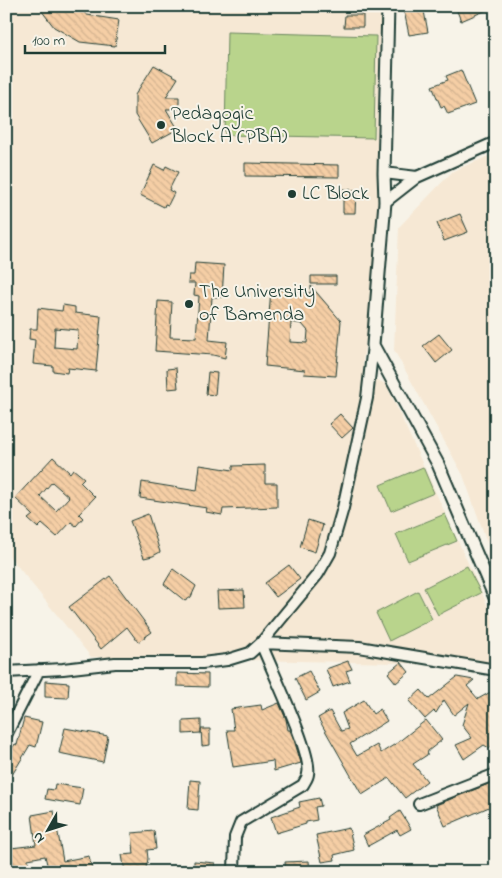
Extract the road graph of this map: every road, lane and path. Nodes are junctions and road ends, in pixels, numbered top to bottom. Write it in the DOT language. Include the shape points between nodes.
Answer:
graph roads {
  1 [pos="388,6"];
  2 [pos="496,142"];
  3 [pos="384,172"];
  4 [pos="417,177"];
  5 [pos="385,202"];
  6 [pos="373,345"];
  7 [pos="496,600"];
  8 [pos="261,643"];
  9 [pos="39,670"];
  10 [pos="496,670"];
  11 [pos="6,672"];
  12 [pos="6,735"];
  13 [pos="496,774"];
  14 [pos="419,804"];
  15 [pos="234,872"];
  1 -- 3 [label="street"];
  2 -- 4 [label="street"];
  3 -- 4 [label="street"];
  3 -- 5 [label="street"];
  4 -- 5 [label="street"];
  5 -- 6 [label="street"];
  6 -- 7 [label="street" via="438,464"];
  6 -- 8 [label="street" via="367,398 330,553 318,574"];
  8 -- 9 [label="street" via="250,653 227,660 115,663"];
  8 -- 10 [label="street" via="359,647"];
  8 -- 15 [label="street" via="308,759 308,774 303,785 241,822 234,837"];
  9 -- 11 [label="street"];
  9 -- 12 [label="street"];
  13 -- 14 [label="street"];
}
